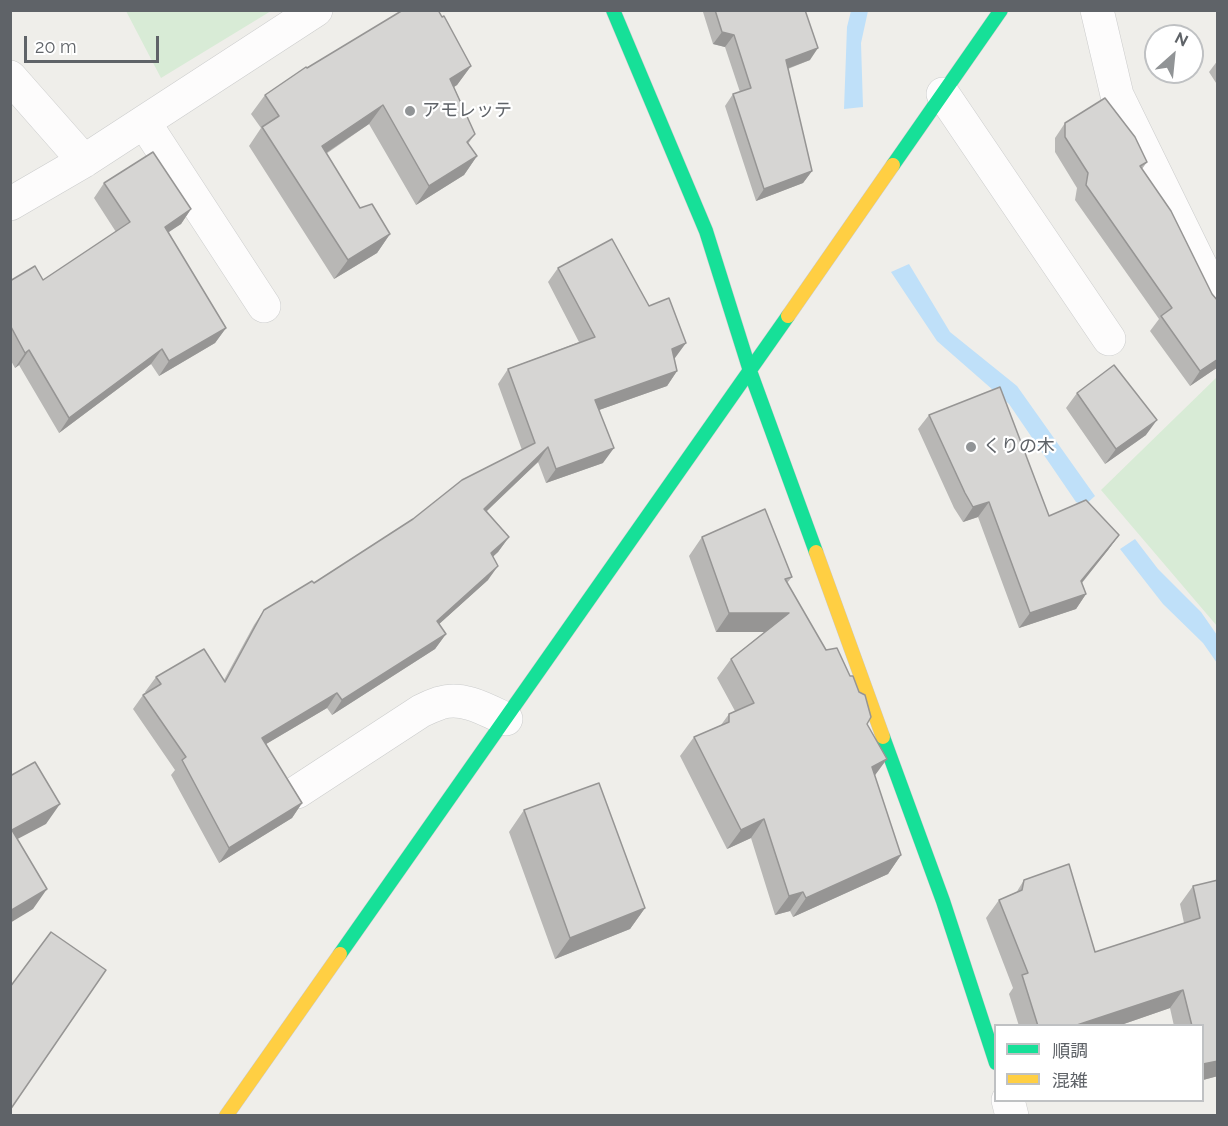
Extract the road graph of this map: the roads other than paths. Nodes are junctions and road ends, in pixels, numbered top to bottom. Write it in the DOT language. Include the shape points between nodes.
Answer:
graph roads {
  1 [pos="316,10"];
  2 [pos="613,10"];
  3 [pos="1001,10"];
  4 [pos="1098,10"];
  5 [pos="10,77"];
  6 [pos="943,94"];
  7 [pos="144,122"];
  8 [pos="84,161"];
  9 [pos="10,204"];
  10 [pos="1214,284"];
  11 [pos="264,306"];
  12 [pos="1109,339"];
  13 [pos="750,371"];
  14 [pos="506,719"];
  15 [pos="297,792"];
  16 [pos="994,1057"];
  17 [pos="226,1116"];
  1 -- 7 [label="street"];
  2 -- 13 [label="street" via="706,231"];
  3 -- 6 [label="street"];
  4 -- 10 [label="street" via="1117,95"];
  5 -- 8 [label="street"];
  6 -- 12 [label="street"];
  6 -- 13 [label="street"];
  7 -- 8 [label="street"];
  7 -- 11 [label="street"];
  8 -- 9 [label="street"];
  13 -- 14 [label="street"];
  13 -- 16 [label="street" via="943,901"];
  14 -- 15 [label="street" via="468,702 441,702"];
  14 -- 17 [label="street"];
}
